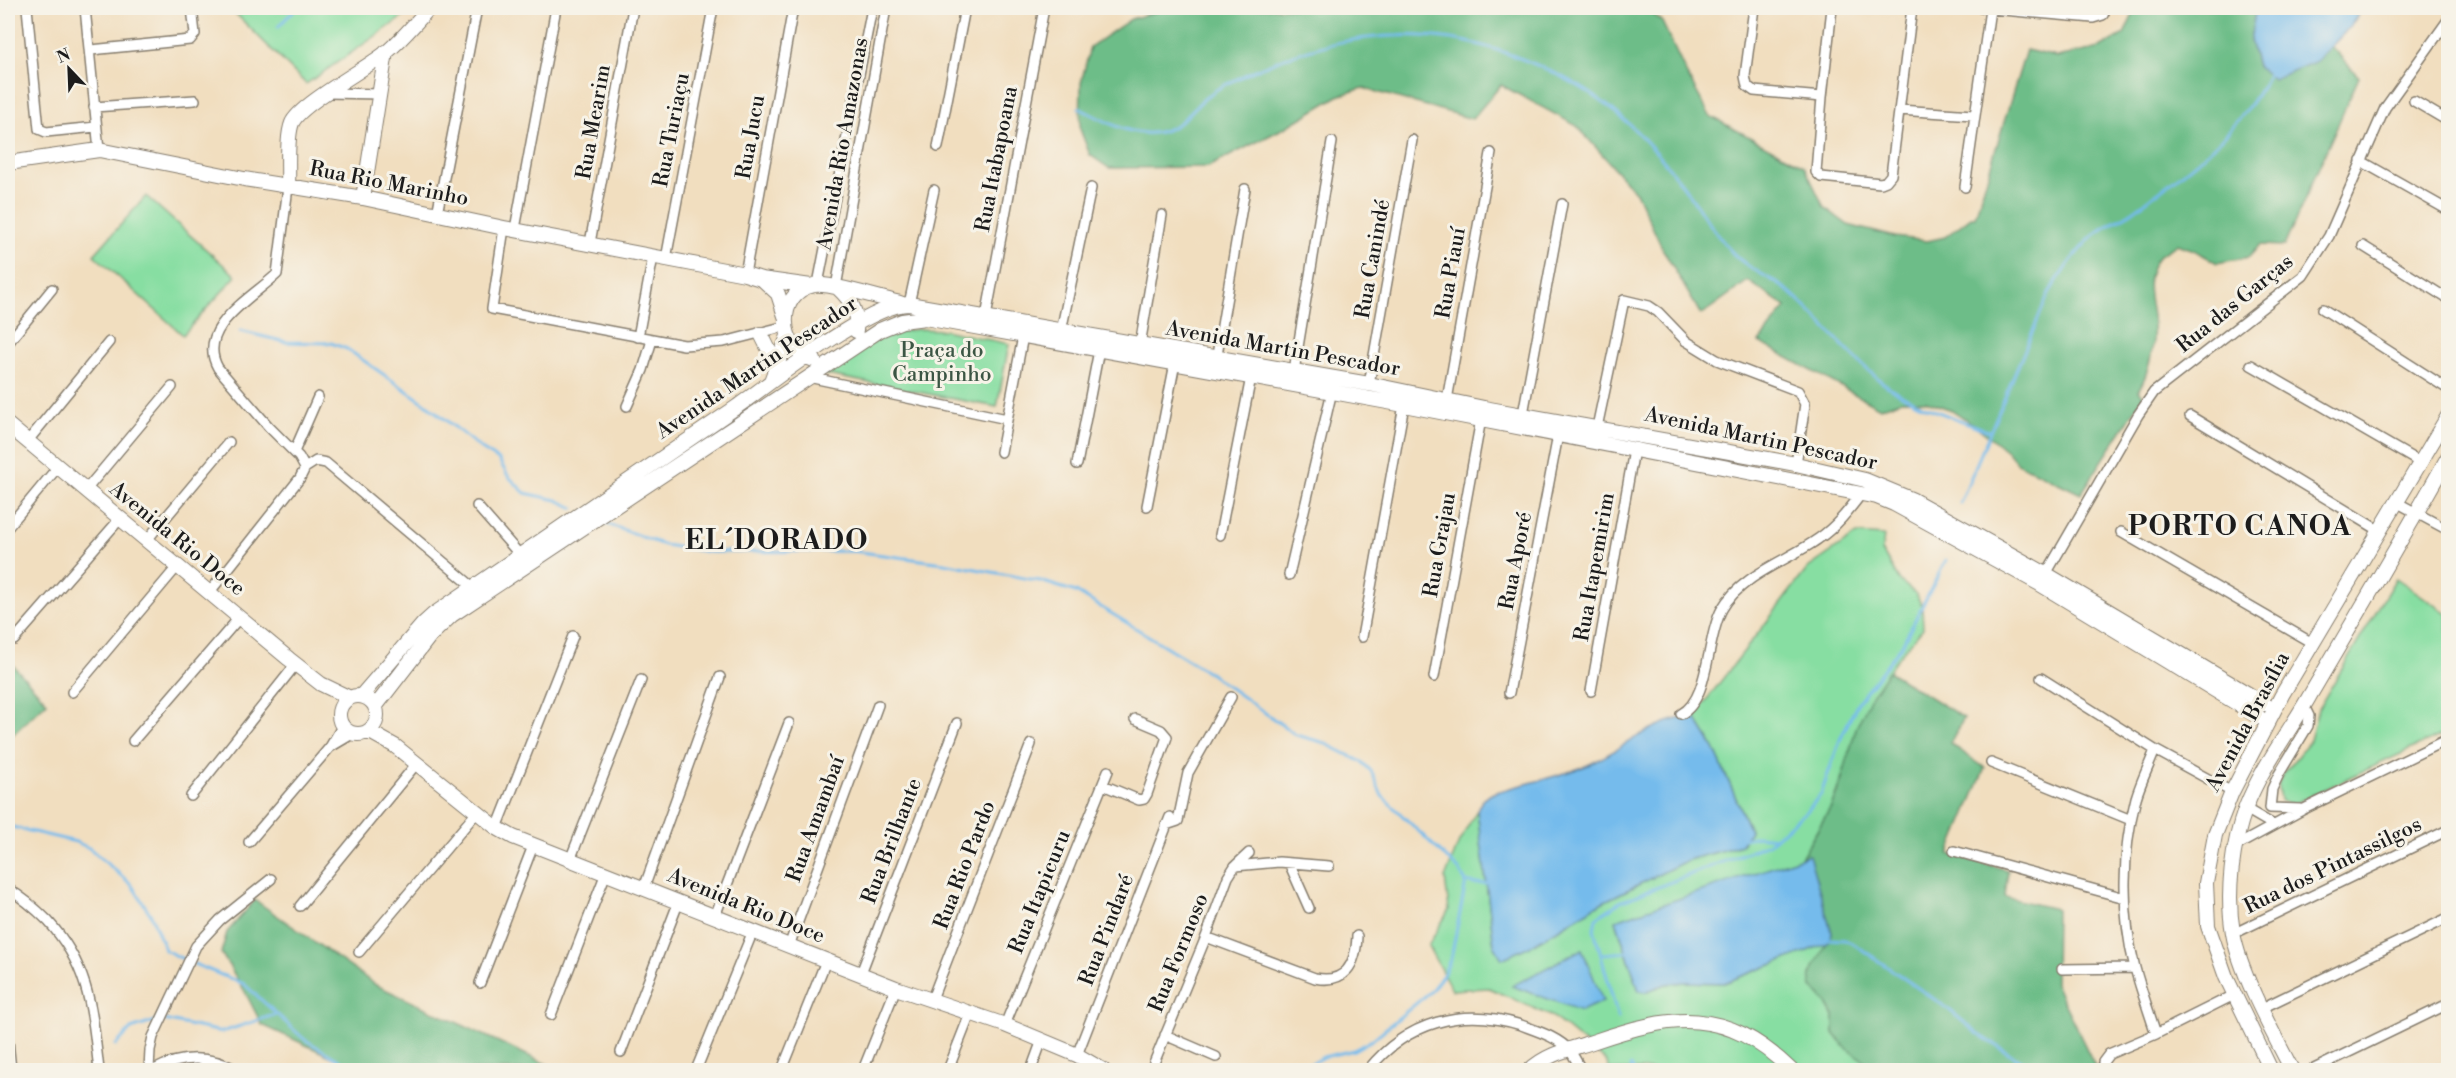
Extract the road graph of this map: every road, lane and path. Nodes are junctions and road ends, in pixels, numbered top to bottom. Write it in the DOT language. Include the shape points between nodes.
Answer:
graph roads {
  1 [pos="27,8"];
  2 [pos="86,8"];
  3 [pos="192,8"];
  4 [pos="477,8"];
  5 [pos="556,8"];
  6 [pos="633,8"];
  7 [pos="713,8"];
  8 [pos="793,8"];
  9 [pos="872,8"];
  10 [pos="886,8"];
  11 [pos="964,8"];
  12 [pos="1044,8"];
  13 [pos="1754,8"];
  14 [pos="1832,8"];
  15 [pos="1912,8"];
  16 [pos="1985,8"];
  17 [pos="2106,8"];
  18 [pos="2027,10"];
  19 [pos="423,11"];
  20 [pos="2448,20"];
  21 [pos="90,50"];
  22 [pos="386,52"];
  23 [pos="327,93"];
  24 [pos="381,94"];
  25 [pos="1822,97"];
  26 [pos="195,100"];
  27 [pos="2414,101"];
  28 [pos="94,107"];
  29 [pos="1899,110"];
  30 [pos="1973,115"];
  31 [pos="2448,121"];
  32 [pos="96,127"];
  33 [pos="1412,140"];
  34 [pos="1332,142"];
  35 [pos="938,147"];
  36 [pos="99,150"];
  37 [pos="1491,153"];
  38 [pos="2361,161"];
  39 [pos="8,164"];
  40 [pos="288,187"];
  41 [pos="1965,187"];
  42 [pos="1090,188"];
  43 [pos="1245,189"];
  44 [pos="934,190"];
  45 [pos="363,198"];
  46 [pos="1562,204"];
  47 [pos="2448,210"];
  48 [pos="437,214"];
  49 [pos="1162,215"];
  50 [pos="509,229"];
  51 [pos="590,243"];
  52 [pos="2363,246"];
  53 [pos="659,258"];
  54 [pos="745,274"];
  55 [pos="761,279"];
  56 [pos="814,285"];
  57 [pos="837,288"];
  58 [pos="52,289"];
  59 [pos="2448,299"];
  60 [pos="906,304"];
  61 [pos="2323,309"];
  62 [pos="986,317"];
  63 [pos="857,324"];
  64 [pos="786,326"];
  65 [pos="761,334"];
  66 [pos="1023,336"];
  67 [pos="1060,336"];
  68 [pos="638,337"];
  69 [pos="652,340"];
  70 [pos="109,342"];
  71 [pos="8,343"];
  72 [pos="1140,345"];
  73 [pos="853,348"];
  74 [pos="1099,350"];
  75 [pos="805,357"];
  76 [pos="830,363"];
  77 [pos="1175,363"];
  78 [pos="1215,364"];
  79 [pos="2251,365"];
  80 [pos="1293,370"];
  81 [pos="774,377"];
  82 [pos="808,377"];
  83 [pos="1251,377"];
  84 [pos="171,387"];
  85 [pos="2448,389"];
  86 [pos="1370,391"];
  87 [pos="1335,392"];
  88 [pos="318,397"];
  89 [pos="1403,398"];
  90 [pos="1447,400"];
  91 [pos="627,406"];
  92 [pos="1523,414"];
  93 [pos="2190,416"];
  94 [pos="2448,416"];
  95 [pos="1007,419"];
  96 [pos="1481,419"];
  97 [pos="8,424"];
  98 [pos="1558,435"];
  99 [pos="1595,435"];
  100 [pos="27,442"];
  101 [pos="229,442"];
  102 [pos="1634,450"];
  103 [pos="294,452"];
  104 [pos="1001,452"];
  105 [pos="2448,458"];
  106 [pos="2421,463"];
  107 [pos="1077,464"];
  108 [pos="1796,464"];
  109 [pos="57,468"];
  110 [pos="305,468"];
  111 [pos="85,491"];
  112 [pos="1862,493"];
  113 [pos="2398,503"];
  114 [pos="477,506"];
  115 [pos="1147,506"];
  116 [pos="2417,513"];
  117 [pos="119,520"];
  118 [pos="8,527"];
  119 [pos="2448,530"];
  120 [pos="2380,531"];
  121 [pos="2121,532"];
  122 [pos="1220,535"];
  123 [pos="146,541"];
  124 [pos="520,555"];
  125 [pos="177,567"];
  126 [pos="2046,574"];
  127 [pos="1289,575"];
  128 [pos="473,587"];
  129 [pos="209,593"];
  130 [pos="239,618"];
  131 [pos="573,636"];
  132 [pos="1362,637"];
  133 [pos="14,640"];
  134 [pos="2314,644"];
  135 [pos="296,664"];
  136 [pos="720,677"];
  137 [pos="1434,677"];
  138 [pos="2041,678"];
  139 [pos="641,680"];
  140 [pos="321,684"];
  141 [pos="1591,691"];
  142 [pos="72,692"];
  143 [pos="1509,693"];
  144 [pos="2282,695"];
  145 [pos="356,697"];
  146 [pos="1231,697"];
  147 [pos="2265,704"];
  148 [pos="878,705"];
  149 [pos="2304,706"];
  150 [pos="375,707"];
  151 [pos="340,711"];
  152 [pos="1681,714"];
  153 [pos="2259,717"];
  154 [pos="1135,719"];
  155 [pos="789,723"];
  156 [pos="957,723"];
  157 [pos="360,728"];
  158 [pos="2262,734"];
  159 [pos="2448,739"];
  160 [pos="133,741"];
  161 [pos="1031,744"];
  162 [pos="2155,750"];
  163 [pos="417,763"];
  164 [pos="1991,763"];
  165 [pos="1108,771"];
  166 [pos="1103,785"];
  167 [pos="2232,792"];
  168 [pos="191,796"];
  169 [pos="2270,808"];
  170 [pos="2246,809"];
  171 [pos="2304,809"];
  172 [pos="477,812"];
  173 [pos="2131,820"];
  174 [pos="2270,825"];
  175 [pos="497,828"];
  176 [pos="2448,830"];
  177 [pos="2215,836"];
  178 [pos="249,842"];
  179 [pos="533,846"];
  180 [pos="2236,846"];
  181 [pos="1954,851"];
  182 [pos="1249,853"];
  183 [pos="570,860"];
  184 [pos="1289,863"];
  185 [pos="1235,866"];
  186 [pos="1329,866"];
  187 [pos="606,873"];
  188 [pos="271,879"];
  189 [pos="644,888"];
  190 [pos="8,890"];
  191 [pos="2125,898"];
  192 [pos="679,901"];
  193 [pos="300,906"];
  194 [pos="1309,908"];
  195 [pos="715,916"];
  196 [pos="2448,918"];
  197 [pos="753,931"];
  198 [pos="2233,934"];
  199 [pos="1357,936"];
  200 [pos="1206,937"];
  201 [pos="789,946"];
  202 [pos="359,952"];
  203 [pos="826,961"];
  204 [pos="2135,968"];
  205 [pos="2062,969"];
  206 [pos="861,973"];
  207 [pos="480,984"];
  208 [pos="896,988"];
  209 [pos="2234,995"];
  210 [pos="932,999"];
  211 [pos="2448,1004"];
  212 [pos="2262,1008"];
  213 [pos="970,1014"];
  214 [pos="551,1015"];
  215 [pos="1005,1025"];
  216 [pos="2156,1034"];
  217 [pos="1165,1035"];
  218 [pos="8,1040"];
  219 [pos="1042,1040"];
  220 [pos="1569,1050"];
  221 [pos="621,1052"];
  222 [pos="1077,1055"];
  223 [pos="2284,1055"];
  224 [pos="1216,1058"];
  225 [pos="1786,1066"];
  226 [pos="2265,1069"];
  227 [pos="1104,1070"];
  228 [pos="11,1071"];
  229 [pos="99,1071"];
  230 [pos="149,1071"];
  231 [pos="154,1071"];
  232 [pos="237,1071"];
  233 [pos="696,1071"];
  234 [pos="782,1071"];
  235 [pos="863,1071"];
  236 [pos="948,1071"];
  237 [pos="1031,1071"];
  238 [pos="1150,1071"];
  239 [pos="1368,1071"];
  240 [pos="1530,1071"];
  241 [pos="1581,1071"];
  242 [pos="1799,1071"];
  243 [pos="2104,1071"];
  244 [pos="2292,1071"];
  245 [pos="2312,1071"];
  1 -- 32 [label="street" via="39,129 46,132"];
  2 -- 21 [label="street"];
  3 -- 21 [label="street" via="195,34 189,40"];
  4 -- 48 [label="street"];
  5 -- 50 [label="street"];
  6 -- 51 [label="street, Rua Mearim"];
  7 -- 53 [label="street, Rua Turiaçu"];
  8 -- 54 [label="street, Rua Jucu"];
  9 -- 56 [label="street, Avenida Rio Amazonas"];
  10 -- 57 [label="street, Avenida Rio Amazonas"];
  11 -- 35 [label="street"];
  12 -- 62 [label="street, Rua Itabapoana"];
  13 -- 25 [label="street" via="1747,86 1754,91"];
  14 -- 25 [label="street"];
  15 -- 29 [label="street"];
  16 -- 18 [label="street"];
  16 -- 30 [label="street"];
  17 -- 18 [label="street" via="2103,15 2093,18"];
  19 -- 22 [label="street"];
  20 -- 38 [label="street, Rua das Garças" via="2394,93"];
  21 -- 28 [label="street"];
  22 -- 23 [label="street"];
  22 -- 24 [label="street"];
  23 -- 24 [label="street"];
  23 -- 40 [label="street" via="294,120"];
  24 -- 45 [label="street"];
  25 -- 29 [label="street" via="1815,169 1818,176 1881,183 1888,180"];
  26 -- 28 [label="street"];
  27 -- 31 [label="street"];
  28 -- 32 [label="street"];
  29 -- 30 [label="street"];
  30 -- 41 [label="street"];
  32 -- 36 [label="street"];
  33 -- 86 [label="street, Rua Canindé"];
  34 -- 80 [label="street"];
  36 -- 39 [label="street, Rua Rio Marinho"];
  36 -- 40 [label="street, Rua Rio Marinho"];
  37 -- 90 [label="street, Rua Piauí"];
  38 -- 47 [label="street"];
  38 -- 126 [label="street, Rua das Garças" via="2329,236 2303,276 2165,382 2146,402"];
  40 -- 45 [label="street, Rua Rio Marinho"];
  40 -- 103 [label="street" via="277,274 219,328 213,356 218,368"];
  42 -- 67 [label="street"];
  43 -- 78 [label="street"];
  44 -- 60 [label="street"];
  45 -- 48 [label="street, Rua Rio Marinho"];
  46 -- 92 [label="street"];
  48 -- 50 [label="street, Rua Rio Marinho"];
  49 -- 72 [label="street"];
  50 -- 51 [label="street, Rua Rio Marinho"];
  50 -- 68 [label="street" via="492,309"];
  51 -- 53 [label="street, Rua Rio Marinho"];
  52 -- 59 [label="street"];
  53 -- 54 [label="street, Rua Rio Marinho"];
  53 -- 68 [label="street, Rua Turiaçu"];
  54 -- 55 [label="street, Rua Rio Marinho"];
  55 -- 56 [label="street, Rua Rio Marinho"];
  55 -- 64 [label="street" via="778,294"];
  56 -- 57 [label="street"];
  56 -- 64 [label="street" via="789,303"];
  57 -- 60 [label="street"];
  57 -- 63 [label="street" via="854,307"];
  58 -- 71 [label="street"];
  60 -- 62 [label="street, Avenida Martin Pescador"];
  60 -- 63 [label="street, Avenida Martin Pescador" via="876,313"];
  61 -- 85 [label="street"];
  62 -- 67 [label="street, Avenida Martin Pescador"];
  63 -- 73 [label="street"];
  63 -- 75 [label="street, Avenida Martin Pescador"];
  64 -- 65 [label="street"];
  64 -- 75 [label="street" via="792,344"];
  64 -- 81 [label="street"];
  65 -- 69 [label="street" via="699,345"];
  65 -- 81 [label="street" via="771,354"];
  66 -- 67 [label="street, Avenida Martin Pescador"];
  66 -- 73 [label="street, Avenida Martin Pescador" via="925,318 889,326"];
  66 -- 95 [label="street"];
  67 -- 72 [label="street, Avenida Martin Pescador"];
  67 -- 74 [label="street, Avenida Martin Pescador"];
  68 -- 69 [label="street"];
  69 -- 91 [label="street"];
  70 -- 100 [label="street"];
  72 -- 78 [label="street, Avenida Martin Pescador"];
  73 -- 76 [label="street, Avenida Martin Pescador"];
  74 -- 77 [label="street, Avenida Martin Pescador"];
  74 -- 107 [label="street"];
  75 -- 76 [label="street"];
  75 -- 81 [label="street, Avenida Martin Pescador"];
  76 -- 82 [label="street, Avenida Martin Pescador"];
  77 -- 78 [label="street, Avenida Martin Pescador"];
  77 -- 115 [label="street"];
  78 -- 80 [label="street, Avenida Martin Pescador"];
  78 -- 83 [label="street, Avenida Martin Pescador"];
  79 -- 106 [label="street"];
  80 -- 86 [label="street, Avenida Martin Pescador"];
  81 -- 124 [label="street, Avenida Martin Pescador"];
  82 -- 95 [label="street"];
  82 -- 150 [label="street, Avenida Martin Pescador" via="452,615 429,637"];
  83 -- 87 [label="street, Avenida Martin Pescador"];
  83 -- 122 [label="street"];
  84 -- 111 [label="street"];
  86 -- 87 [label="street, Avenida Martin Pescador"];
  86 -- 89 [label="street, Avenida Martin Pescador"];
  87 -- 127 [label="street"];
  88 -- 103 [label="street"];
  89 -- 90 [label="street, Avenida Martin Pescador"];
  89 -- 96 [label="street, Avenida Martin Pescador"];
  89 -- 132 [label="street"];
  90 -- 92 [label="street, Avenida Martin Pescador"];
  92 -- 99 [label="street, Avenida Martin Pescador"];
  93 -- 120 [label="street"];
  94 -- 106 [label="street, Avenida Brasília"];
  95 -- 104 [label="street"];
  96 -- 98 [label="street, Avenida Martin Pescador"];
  96 -- 137 [label="street, Rua Grajau"];
  97 -- 100 [label="street, Avenida Rio Doce"];
  98 -- 99 [label="street, Avenida Martin Pescador"];
  98 -- 143 [label="street, Rua Aporé"];
  99 -- 102 [label="street, Avenida Martin Pescador"];
  99 -- 108 [label="street, Avenida Martin Pescador"];
  99 -- 108 [label="street" via="1624,300 1649,306 1686,341 1710,356 1798,391 1805,404"];
  100 -- 109 [label="street, Avenida Rio Doce"];
  101 -- 123 [label="street"];
  102 -- 112 [label="street, Avenida Martin Pescador"];
  102 -- 141 [label="street, Rua Itapemirim"];
  103 -- 110 [label="street"];
  105 -- 116 [label="street, Avenida Brasília"];
  106 -- 113 [label="street, Avenida Brasília"];
  108 -- 126 [label="street, Avenida Martin Pescador" via="1897,492"];
  109 -- 111 [label="street, Avenida Rio Doce"];
  109 -- 118 [label="street"];
  110 -- 128 [label="street" via="316,461 326,463"];
  110 -- 129 [label="street"];
  111 -- 117 [label="street, Avenida Rio Doce"];
  112 -- 152 [label="street" via="1830,531 1759,573 1723,607 1698,694 1691,707"];
  112 -- 153 [label="street, Avenida Martin Pescador" via="1894,504 2038,583"];
  113 -- 116 [label="street"];
  113 -- 120 [label="street, Avenida Brasília"];
  114 -- 124 [label="street"];
  116 -- 119 [label="street"];
  116 -- 149 [label="street, Avenida Brasília"];
  117 -- 123 [label="street, Avenida Rio Doce"];
  117 -- 133 [label="street"];
  120 -- 134 [label="street, Avenida Brasília"];
  121 -- 134 [label="street"];
  123 -- 125 [label="street, Avenida Rio Doce"];
  124 -- 128 [label="street, Avenida Martin Pescador"];
  125 -- 129 [label="street, Avenida Rio Doce"];
  125 -- 142 [label="street"];
  126 -- 147 [label="street, Avenida Martin Pescador"];
  128 -- 145 [label="street, Avenida Martin Pescador" via="428,619"];
  129 -- 130 [label="street, Avenida Rio Doce"];
  130 -- 135 [label="street, Avenida Rio Doce"];
  130 -- 160 [label="street"];
  131 -- 175 [label="street"];
  134 -- 144 [label="street, Avenida Brasília"];
  135 -- 140 [label="street, Avenida Rio Doce"];
  135 -- 168 [label="street"];
  136 -- 189 [label="street"];
  138 -- 162 [label="street"];
  139 -- 183 [label="street"];
  140 -- 145 [label="street, Avenida Rio Doce"];
  140 -- 151 [label="street, Avenida Rio Doce"];
  144 -- 147 [label="street"];
  144 -- 149 [label="street"];
  144 -- 158 [label="street, Avenida Brasília"];
  145 -- 150 [label="street, Avenida Rio Doce" via="368,699"];
  145 -- 151 [label="street, Avenida Martin Pescador"];
  146 -- 222 [label="street, Rua Pindaré" via="1188,773 1178,821 1168,821"];
  147 -- 153 [label="street"];
  148 -- 201 [label="street, Rua Amambaí"];
  149 -- 169 [label="street" via="2308,726 2272,789"];
  149 -- 170 [label="street, Avenida Brasília" via="2276,749"];
  150 -- 157 [label="street" via="377,712"];
  151 -- 157 [label="street"];
  153 -- 158 [label="street"];
  154 -- 166 [label="street" via="1161,730 1167,737 1147,794 1139,800"];
  155 -- 195 [label="street"];
  156 -- 206 [label="street, Rua Brilhante"];
  157 -- 163 [label="street, Avenida Rio Doce"];
  157 -- 178 [label="street" via="330,747"];
  158 -- 167 [label="street, Avenida Brasília"];
  159 -- 171 [label="street"];
  161 -- 210 [label="street, Rua Rio Pardo"];
  162 -- 167 [label="street"];
  162 -- 173 [label="street"];
  163 -- 172 [label="street, Avenida Rio Doce"];
  163 -- 193 [label="street"];
  164 -- 173 [label="street"];
  165 -- 166 [label="street, Rua Itapicuru"];
  166 -- 215 [label="street, Rua Itapicuru"];
  167 -- 177 [label="street, Avenida Brasília"];
  169 -- 171 [label="street"];
  169 -- 174 [label="street"];
  170 -- 174 [label="street"];
  170 -- 180 [label="street, Avenida Brasília"];
  171 -- 174 [label="street"];
  172 -- 175 [label="street, Avenida Rio Doce"];
  172 -- 202 [label="street"];
  173 -- 191 [label="street"];
  174 -- 180 [label="street"];
  175 -- 179 [label="street, Avenida Rio Doce"];
  176 -- 198 [label="street, Rua dos Pintassilgos"];
  177 -- 180 [label="street"];
  177 -- 209 [label="street, Avenida Brasília" via="2206,883 2206,913"];
  179 -- 183 [label="street, Avenida Rio Doce"];
  179 -- 207 [label="street"];
  180 -- 198 [label="street, Avenida Brasília" via="2231,889"];
  181 -- 191 [label="street"];
  182 -- 185 [label="street, Rua Formoso"];
  183 -- 187 [label="street, Avenida Rio Doce"];
  184 -- 185 [label="street"];
  184 -- 186 [label="street"];
  184 -- 194 [label="street"];
  185 -- 200 [label="street, Rua Formoso"];
  187 -- 189 [label="street, Avenida Rio Doce"];
  187 -- 214 [label="street"];
  188 -- 230 [label="street" via="220,920 196,946 153,1037"];
  189 -- 192 [label="street, Avenida Rio Doce"];
  190 -- 229 [label="street" via="39,912 73,953 91,1008"];
  191 -- 204 [label="street"];
  192 -- 195 [label="street, Avenida Rio Doce"];
  192 -- 221 [label="street"];
  195 -- 197 [label="street, Avenida Rio Doce"];
  196 -- 212 [label="street"];
  197 -- 201 [label="street, Avenida Rio Doce"];
  197 -- 233 [label="street"];
  198 -- 212 [label="street, Avenida Brasília"];
  199 -- 200 [label="street" via="1352,962 1344,974 1329,981"];
  200 -- 217 [label="street, Rua Formoso"];
  201 -- 203 [label="street, Avenida Rio Doce"];
  203 -- 206 [label="street, Avenida Rio Doce"];
  203 -- 234 [label="street"];
  204 -- 205 [label="street"];
  204 -- 216 [label="street"];
  206 -- 208 [label="street, Avenida Rio Doce"];
  208 -- 210 [label="street, Avenida Rio Doce"];
  208 -- 235 [label="street"];
  209 -- 216 [label="street"];
  209 -- 226 [label="street, Avenida Brasília"];
  210 -- 213 [label="street, Avenida Rio Doce"];
  211 -- 245 [label="street"];
  212 -- 223 [label="street, Avenida Brasília"];
  213 -- 215 [label="street, Avenida Rio Doce"];
  213 -- 236 [label="street"];
  215 -- 219 [label="street, Avenida Rio Doce"];
  216 -- 243 [label="street" via="2109,1054 2103,1062"];
  217 -- 224 [label="street"];
  217 -- 238 [label="street, Rua Formoso"];
  218 -- 228 [label="street"];
  219 -- 222 [label="street, Avenida Rio Doce"];
  219 -- 237 [label="street"];
  220 -- 225 [label="street" via="1638,1028 1695,1021 1750,1036"];
  220 -- 239 [label="street" via="1542,1033 1502,1019 1474,1015 1449,1019 1404,1038 1384,1052"];
  220 -- 240 [label="street" via="1539,1062"];
  220 -- 241 [label="street"];
  222 -- 227 [label="street, Avenida Rio Doce"];
  223 -- 226 [label="street"];
  223 -- 244 [label="street, Avenida Brasília"];
  225 -- 242 [label="street"];
  231 -- 232 [label="street" via="167,1063 200,1057"];
}
